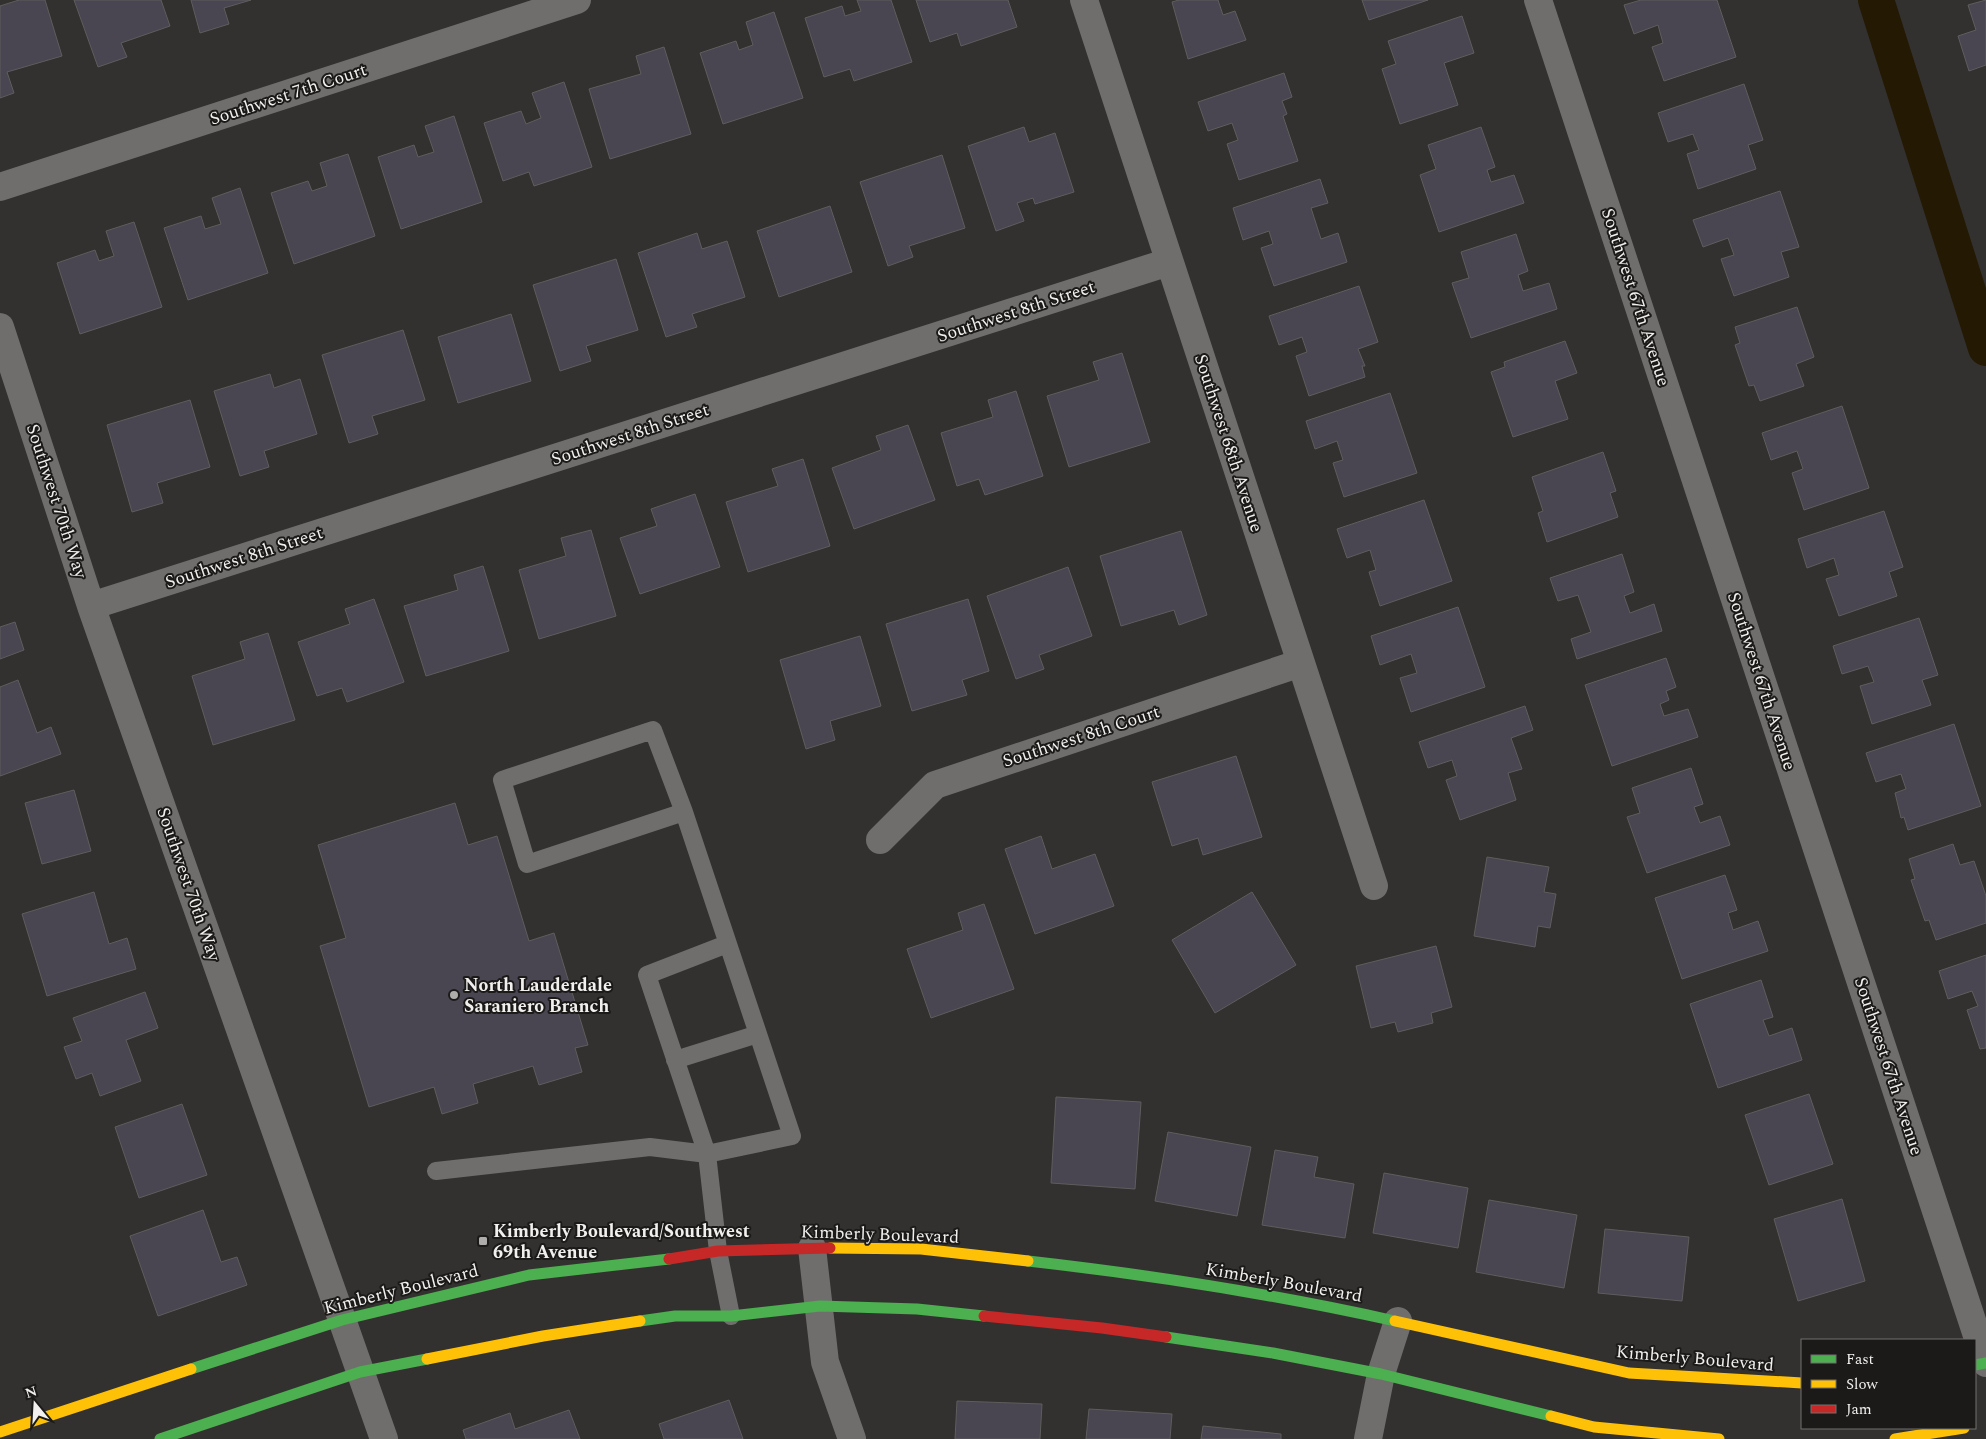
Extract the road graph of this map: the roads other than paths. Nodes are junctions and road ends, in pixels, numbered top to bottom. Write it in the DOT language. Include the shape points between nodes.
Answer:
graph roads {
  1 [pos="577,0"];
  2 [pos="1084,0"];
  3 [pos="1538,0"];
  4 [pos="0,188"];
  5 [pos="1169,262"];
  6 [pos="0,326"];
  7 [pos="91,606"];
  8 [pos="1301,663"];
  9 [pos="684,812"];
  10 [pos="880,840"];
  11 [pos="1374,886"];
  12 [pos="727,944"];
  13 [pos="758,1034"];
  14 [pos="675,1060"];
  15 [pos="707,1154"];
  16 [pos="436,1171"];
  17 [pos="812,1248"];
  18 [pos="718,1251"];
  19 [pos="820,1306"];
  20 [pos="731,1316"];
  21 [pos="342,1320"];
  22 [pos="1398,1321"];
  23 [pos="1986,1363"];
  24 [pos="360,1372"];
  25 [pos="1381,1374"];
  26 [pos="1801,1383"];
  27 [pos="1958,1429"];
  28 [pos="0,1432"];
  29 [pos="160,1439"];
  30 [pos="384,1439"];
  31 [pos="852,1439"];
  32 [pos="1368,1439"];
  33 [pos="1719,1439"];
  34 [pos="1895,1439"];
  1 -- 4 [label="street, Southwest 7th Court"];
  2 -- 5 [label="street, Southwest 68th Avenue"];
  3 -- 23 [label="street, Southwest 67th Avenue"];
  5 -- 7 [label="street, Southwest 8th Street"];
  5 -- 8 [label="street, Southwest 68th Avenue"];
  6 -- 7 [label="street, Southwest 70th Way"];
  7 -- 21 [label="street, Southwest 70th Way"];
  8 -- 10 [label="street, Southwest 8th Court" via="935,785"];
  8 -- 11 [label="street, Southwest 68th Avenue"];
  9 -- 9 [label="lane" via="653,730 502,780 527,864"];
  9 -- 12 [label="lane"];
  12 -- 13 [label="lane"];
  12 -- 14 [label="lane" via="648,975"];
  13 -- 14 [label="lane"];
  13 -- 15 [label="lane" via="792,1136"];
  14 -- 15 [label="lane"];
  15 -- 16 [label="lane" via="650,1147"];
  15 -- 18 [label="lane"];
  17 -- 18 [label="street, Kimberly Boulevard"];
  17 -- 19 [label="street"];
  17 -- 22 [label="street, Kimberly Boulevard" via="921,1249 1108,1270 1296,1299"];
  18 -- 20 [label="lane"];
  18 -- 21 [label="street, Kimberly Boulevard" via="529,1275"];
  19 -- 20 [label="street"];
  19 -- 25 [label="street" via="918,1309 1102,1328 1273,1353"];
  19 -- 31 [label="street" via="825,1362"];
  20 -- 24 [label="street" via="665,1317 543,1336"];
  21 -- 24 [label="street, Southwest 70th Way"];
  21 -- 28 [label="street, Kimberly Boulevard"];
  22 -- 25 [label="street"];
  22 -- 26 [label="street, Kimberly Boulevard" via="1629,1373"];
  24 -- 29 [label="street"];
  24 -- 30 [label="street, Southwest 70th Way"];
  25 -- 32 [label="street"];
  25 -- 33 [label="street" via="1594,1427"];
  27 -- 34 [label="street"];
}
